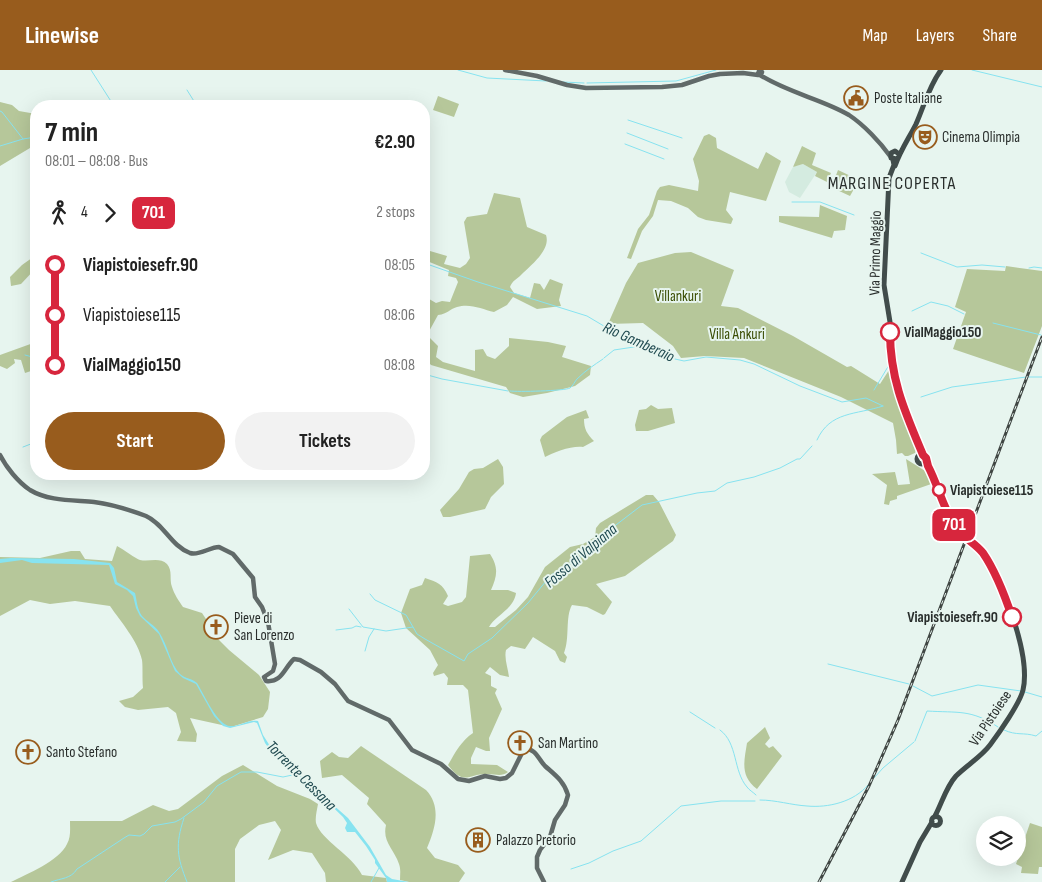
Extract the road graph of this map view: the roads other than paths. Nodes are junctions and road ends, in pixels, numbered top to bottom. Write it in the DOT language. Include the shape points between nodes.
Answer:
graph roads {
  1 [pos="504,70"];
  2 [pos="936,70"];
  3 [pos="940,70"];
  4 [pos="895,155"];
  5 [pos="0,455"];
  6 [pos="921,455"];
  7 [pos="924,462"];
  8 [pos="544,882"];
  9 [pos="902,882"];
  1 -- 4 [label="street" via="586,88 662,87 682,85 710,76 760,74 774,84 849,116"];
  2 -- 4 [label="main road" via="910,130"];
  3 -- 4 [label="main road" via="907,142"];
  4 -- 6 [label="main road, Via Primo Maggio" via="889,181 884,292 893,369"];
  5 -- 8 [label="street" via="18,480 35,493 103,504 146,516 178,546 192,554 216,547 234,554 251,575 255,597 267,618 276,660 273,670 264,677 266,681 282,676 294,659 303,661 329,678 346,700 390,721 412,750 460,780 486,776 506,778 524,749 535,752 561,781 568,795 550,837 537,857 537,868"];
  6 -- 7 [label="main road, Via Pistoiese" via="926,458"];
  6 -- 7 [label="main road" via="917,461"];
  7 -- 9 [label="main road, Via Pistoiese" via="953,523 983,554 1000,585 1019,639 1025,673 1021,697 984,752 954,778 937,817 940,823 933,823 928,829"];
}
